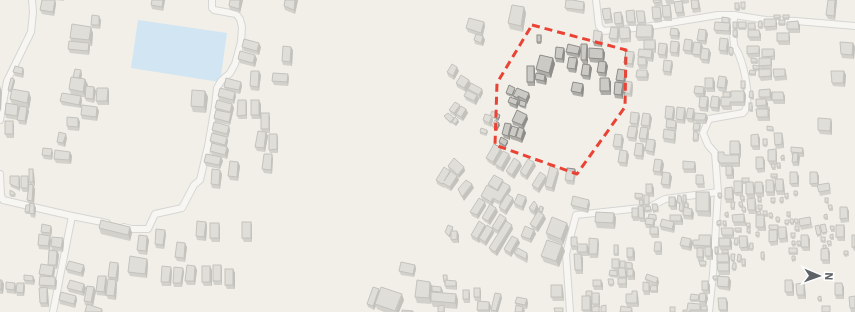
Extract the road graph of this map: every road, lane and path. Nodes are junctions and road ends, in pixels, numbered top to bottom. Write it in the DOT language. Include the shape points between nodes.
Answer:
graph roads {
  1 [pos="32,0"];
  2 [pos="212,0"];
  3 [pos="596,0"];
  4 [pos="734,15"];
  5 [pos="855,26"];
  6 [pos="0,120"];
  7 [pos="0,174"];
  8 [pos="718,192"];
  9 [pos="72,216"];
  10 [pos="53,312"];
  11 [pos="570,312"];
  12 [pos="709,312"];
  1 -- 6 [label="street" via="31,32 7,81"];
  2 -- 9 [label="street" via="214,10 236,14 240,19 241,42 235,64 217,88 200,180 194,185 182,208 155,214 148,228 131,229"];
  3 -- 4 [label="street" via="599,26 603,31"];
  4 -- 5 [label="street" via="766,20"];
  4 -- 8 [label="street" via="733,42 739,53 746,79 747,96 743,113 709,119 704,133 708,145 715,153"];
  7 -- 9 [label="street" via="3,200"];
  8 -- 11 [label="street" via="665,199 650,207 576,215 566,254"];
  8 -- 12 [label="street"];
  9 -- 10 [label="street"];
}
